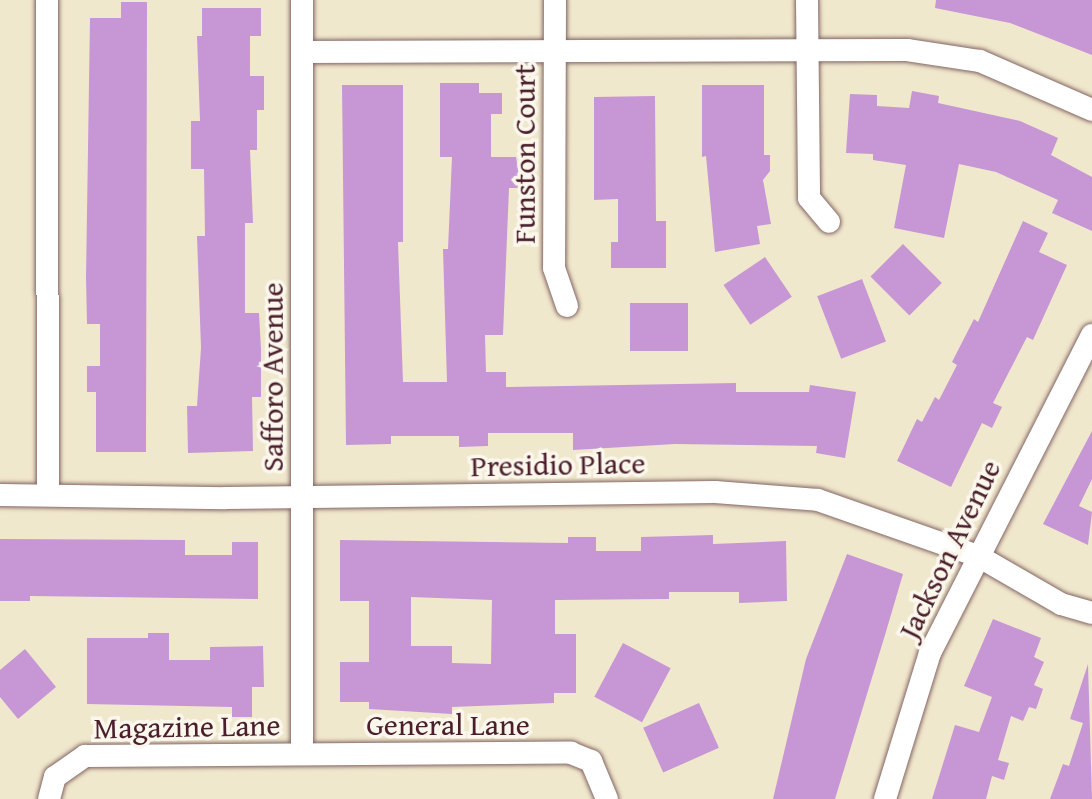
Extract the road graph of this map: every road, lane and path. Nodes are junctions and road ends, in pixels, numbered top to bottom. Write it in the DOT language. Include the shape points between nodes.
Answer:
graph roads {
  1 [pos="47,0"];
  2 [pos="302,0"];
  3 [pos="555,0"];
  4 [pos="807,0"];
  5 [pos="807,48"];
  6 [pos="554,49"];
  7 [pos="302,52"];
  8 [pos="1092,110"];
  9 [pos="829,222"];
  10 [pos="567,306"];
  11 [pos="1092,335"];
  12 [pos="48,494"];
  13 [pos="0,495"];
  14 [pos="302,497"];
  15 [pos="978,556"];
  16 [pos="1092,613"];
  17 [pos="302,754"];
  18 [pos="49,799"];
  19 [pos="607,799"];
  20 [pos="885,799"];
  1 -- 12 [label="street"];
  2 -- 7 [label="street, Safforo Avenue"];
  3 -- 6 [label="street, Funston Court"];
  4 -- 5 [label="street"];
  5 -- 6 [label="street"];
  5 -- 8 [label="street" via="907,50 980,61"];
  5 -- 9 [label="street" via="809,198"];
  6 -- 7 [label="street"];
  6 -- 10 [label="street, Funston Court" via="554,268"];
  7 -- 14 [label="street, Safforo Avenue"];
  11 -- 15 [label="street, Jackson Avenue"];
  12 -- 13 [label="street, Presidio Place"];
  12 -- 14 [label="street, Presidio Place"];
  14 -- 15 [label="street, Presidio Place" via="715,492 818,500"];
  14 -- 17 [label="street, Safforo Avenue"];
  15 -- 16 [label="street, Presidio Place" via="1061,604"];
  15 -- 20 [label="street, Jackson Avenue" via="930,653"];
  17 -- 18 [label="street, Magazine Lane" via="85,756 55,777"];
  17 -- 19 [label="street, General Lane" via="571,753 591,761"];
}
